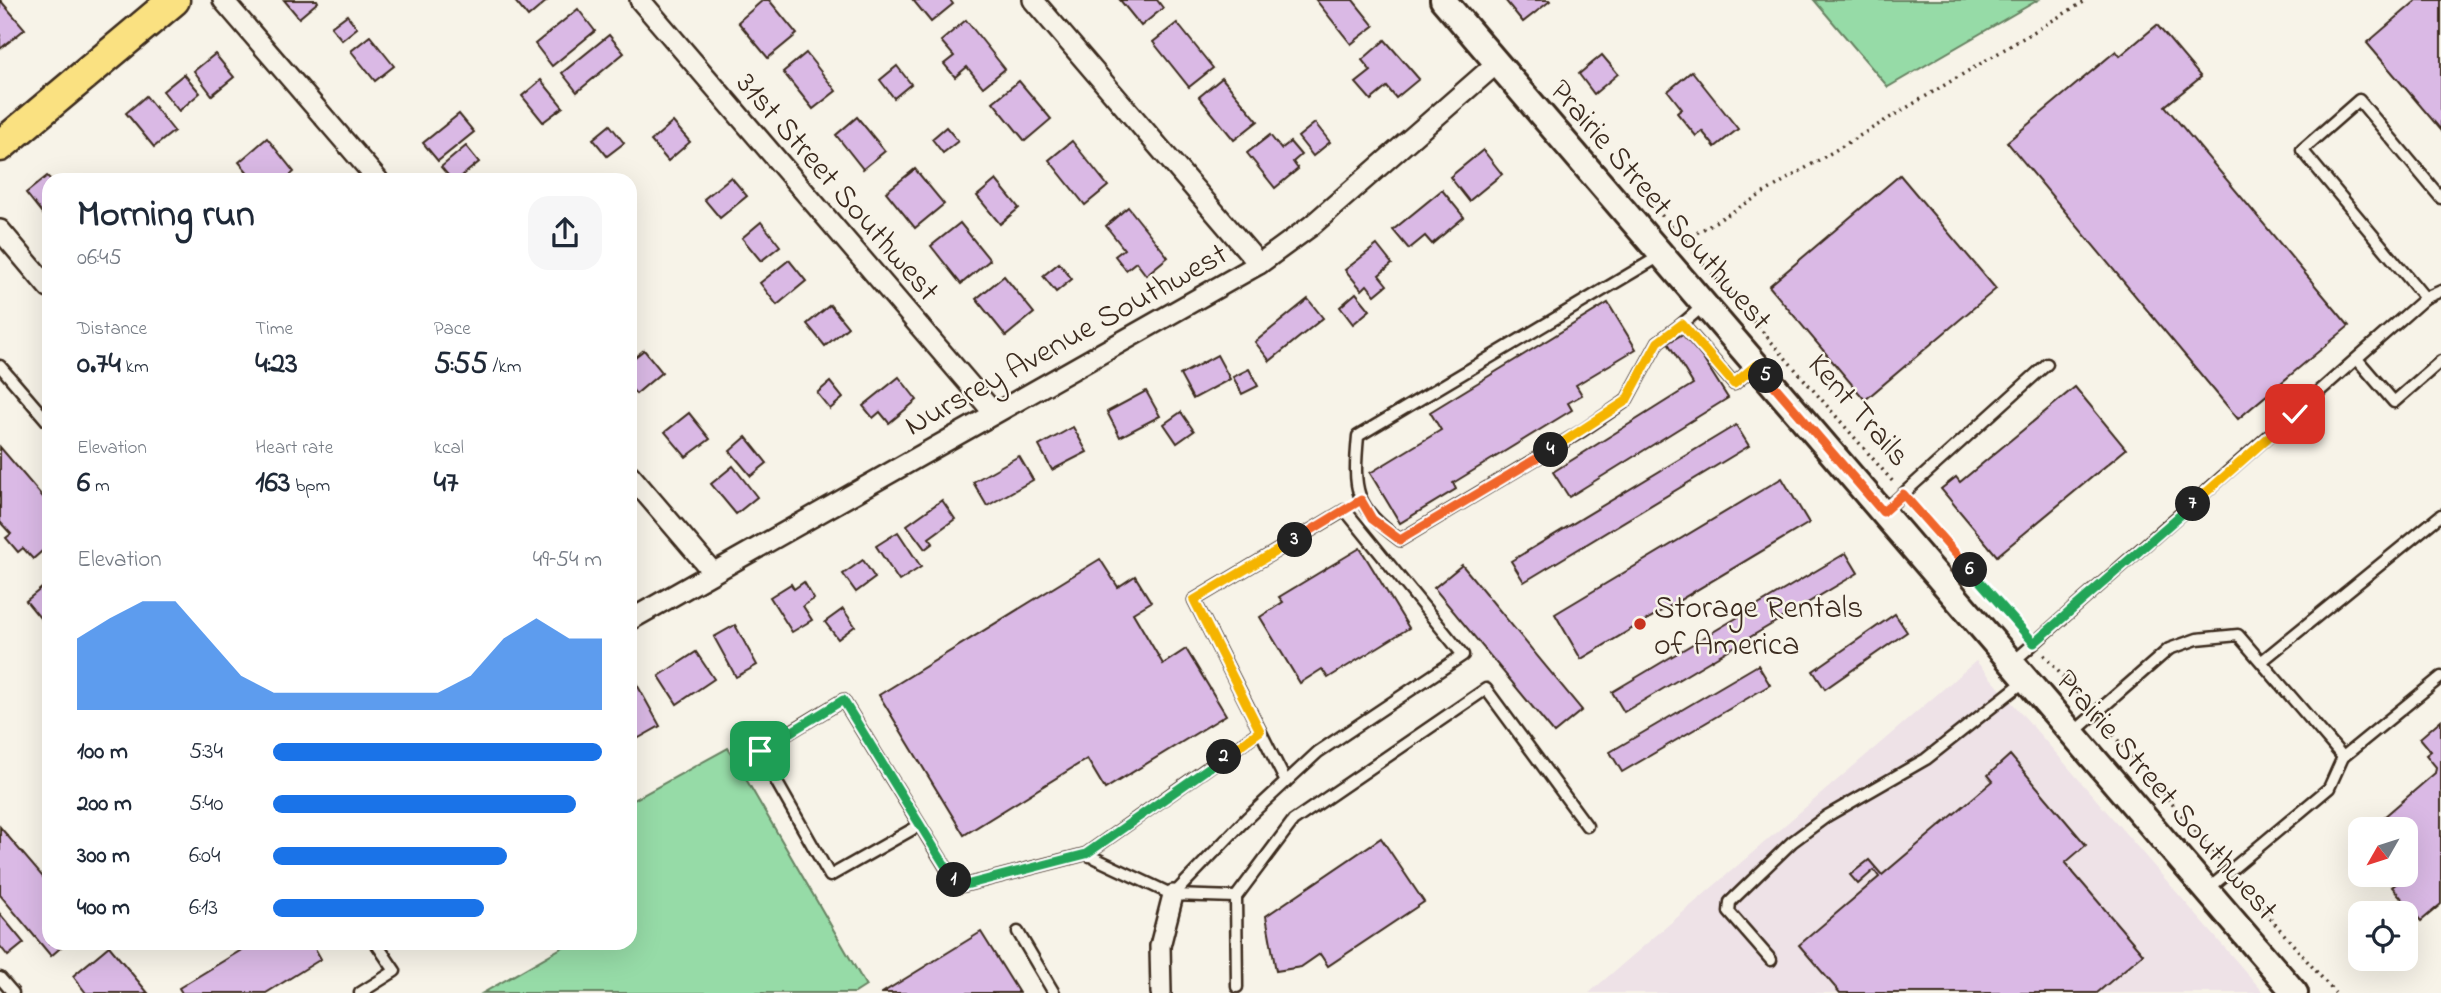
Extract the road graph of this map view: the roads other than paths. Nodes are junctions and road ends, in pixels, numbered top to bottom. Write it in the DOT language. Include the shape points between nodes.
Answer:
graph roads {
  1 [pos="174,0"];
  2 [pos="223,0"];
  3 [pos="640,0"];
  4 [pos="1033,0"];
  5 [pos="1443,0"];
  6 [pos="1497,63"];
  7 [pos="0,146"];
  8 [pos="372,173"];
  9 [pos="2441,198"];
  10 [pos="0,230"];
  11 [pos="1662,255"];
  12 [pos="1259,264"];
  13 [pos="42,280"];
  14 [pos="2441,291"];
  15 [pos="2425,298"];
  16 [pos="1704,304"];
  17 [pos="1682,324"];
  18 [pos="2357,359"];
  19 [pos="2441,361"];
  20 [pos="2047,364"];
  21 [pos="1756,365"];
  22 [pos="0,366"];
  23 [pos="993,412"];
  24 [pos="42,415"];
  25 [pos="637,483"];
  26 [pos="1361,500"];
  27 [pos="1345,510"];
  28 [pos="1883,512"];
  29 [pos="2441,515"];
  30 [pos="712,571"];
  31 [pos="637,616"];
  32 [pos="2262,661"];
  33 [pos="2020,671"];
  34 [pos="2441,677"];
  35 [pos="1260,731"];
  36 [pos="2073,734"];
  37 [pos="2343,757"];
  38 [pos="1286,782"];
  39 [pos="920,825"];
  40 [pos="1587,826"];
  41 [pos="1086,854"];
  42 [pos="2206,890"];
  43 [pos="1173,895"];
  44 [pos="1236,897"];
  45 [pos="1018,932"];
  46 [pos="381,950"];
  47 [pos="1771,960"];
  48 [pos="0,978"];
  49 [pos="1237,986"];
  50 [pos="13,993"];
  51 [pos="360,993"];
  52 [pos="1054,993"];
  53 [pos="1161,993"];
  54 [pos="2295,993"];
  1 -- 7 [label="main road"];
  2 -- 8 [label="street"];
  3 -- 23 [label="street, 31st Street Southwest"];
  4 -- 12 [label="street"];
  5 -- 6 [label="street, Prairie Street Southwest"];
  6 -- 11 [label="street, Prairie Street Southwest"];
  6 -- 12 [label="street, Nursrey Avenue Southwest" via="1311,226"];
  9 -- 15 [label="lane" via="2359,100 2302,150"];
  10 -- 13 [label="street"];
  11 -- 16 [label="street, Prairie Street Southwest"];
  11 -- 26 [label="lane" via="1358,436 1354,477"];
  12 -- 23 [label="street, Nursrey Avenue Southwest"];
  14 -- 15 [label="lane"];
  15 -- 18 [label="lane"];
  16 -- 17 [label="lane"];
  16 -- 21 [label="street, Prairie Street Southwest"];
  17 -- 21 [label="lane" via="1734,384"];
  17 -- 26 [label="lane" via="1658,342 1626,401 1400,540 1372,519"];
  18 -- 19 [label="lane" via="2395,402"];
  18 -- 33 [label="lane" via="2034,643"];
  20 -- 28 [label="lane"];
  21 -- 28 [label="street, Prairie Street Southwest"];
  22 -- 24 [label="lane"];
  23 -- 30 [label="street, Nursrey Avenue Southwest"];
  25 -- 30 [label="street"];
  26 -- 27 [label="lane"];
  27 -- 35 [label="lane" via="1194,600"];
  27 -- 38 [label="lane" via="1463,655 1318,752"];
  28 -- 33 [label="street, Prairie Street Southwest"];
  29 -- 32 [label="lane"];
  30 -- 31 [label="street, Nursrey Avenue Southwest"];
  32 -- 36 [label="lane" via="2238,635 2197,639 2169,649"];
  32 -- 37 [label="lane"];
  33 -- 36 [label="street, Prairie Street Southwest"];
  33 -- 47 [label="lane" via="1926,759 1827,816 1792,842 1730,902 1729,912"];
  34 -- 37 [label="lane"];
  35 -- 38 [label="lane"];
  35 -- 41 [label="lane"];
  36 -- 42 [label="street, Prairie Street Southwest"];
  37 -- 42 [label="lane" via="2329,788"];
  38 -- 43 [label="lane"];
  39 -- 39 [label="lane" via="843,700 760,751 830,876"];
  39 -- 41 [label="lane" via="958,887"];
  40 -- 44 [label="lane" via="1486,689 1293,821"];
  41 -- 43 [label="lane"];
  42 -- 54 [label="street, Prairie Street Southwest"];
  43 -- 44 [label="lane"];
  43 -- 53 [label="street" via="1160,946"];
  44 -- 49 [label="lane"];
  45 -- 52 [label="lane"];
  46 -- 51 [label="lane" via="395,971"];
  48 -- 50 [label="lane"];
}
